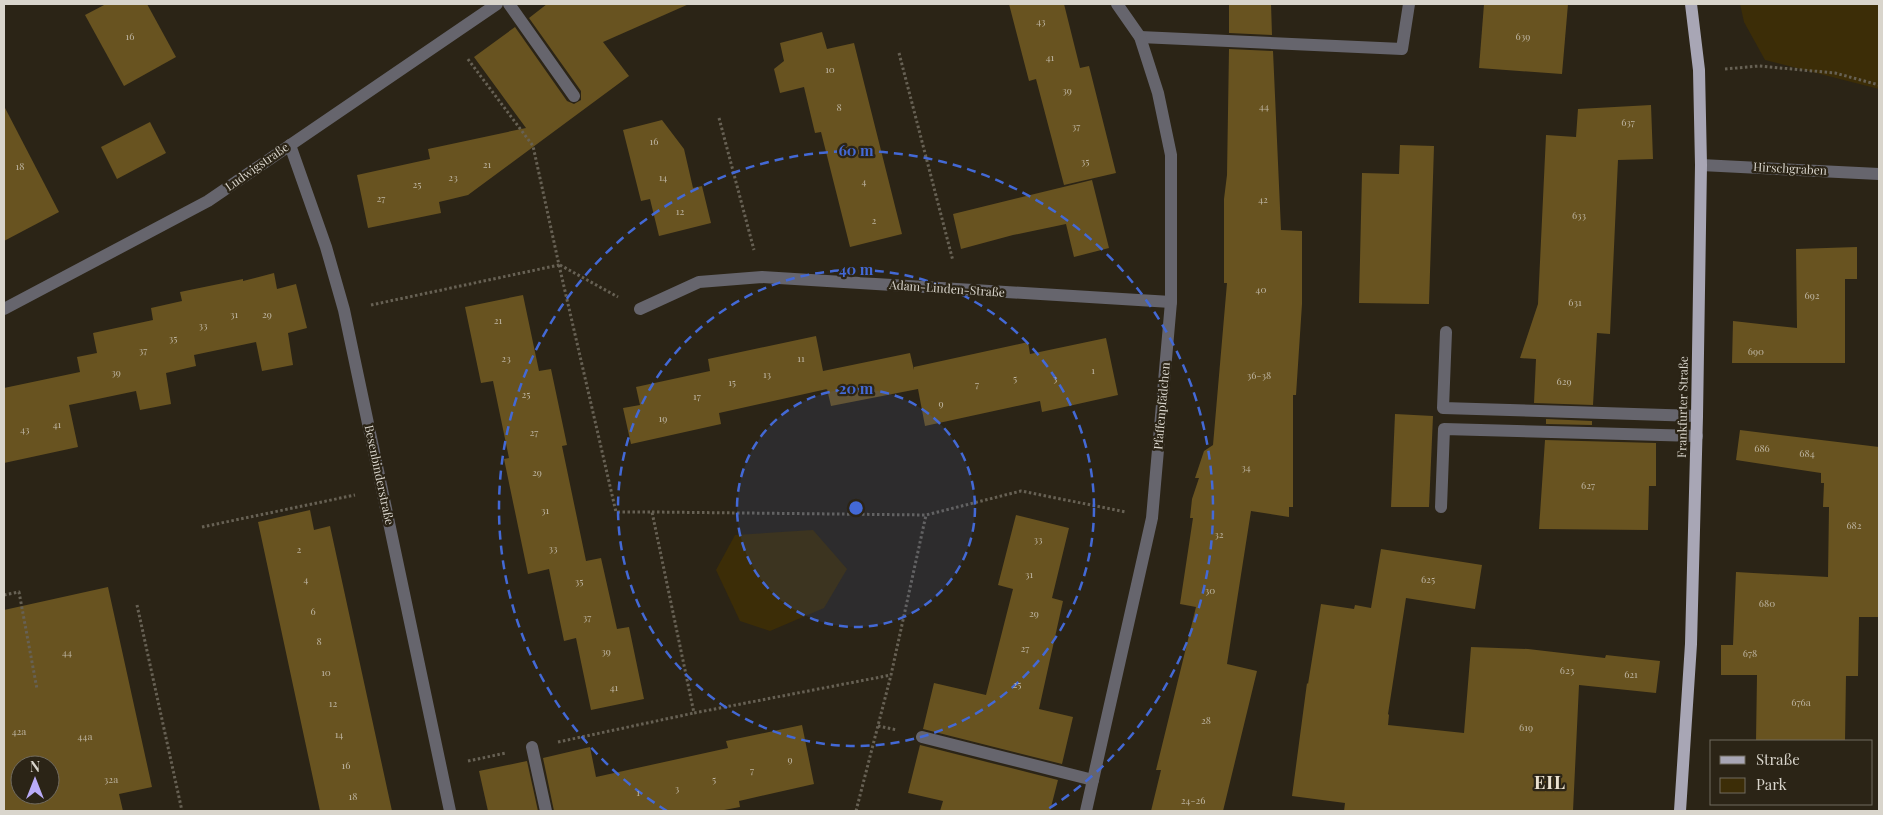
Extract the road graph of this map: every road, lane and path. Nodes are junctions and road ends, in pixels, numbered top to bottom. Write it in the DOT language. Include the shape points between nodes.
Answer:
graph roads {
  1 [pos="496,4"];
  2 [pos="508,4"];
  3 [pos="1117,4"];
  4 [pos="1409,4"];
  5 [pos="1691,4"];
  6 [pos="450,35"];
  7 [pos="1140,37"];
  8 [pos="899,53"];
  9 [pos="1699,70"];
  10 [pos="1879,85"];
  11 [pos="574,96"];
  12 [pos="719,118"];
  13 [pos="290,145"];
  14 [pos="1701,165"];
  15 [pos="1879,174"];
  16 [pos="559,265"];
  17 [pos="762,277"];
  18 [pos="960,290"];
  19 [pos="1171,302"];
  20 [pos="4,309"];
  21 [pos="640,309"];
  22 [pos="344,310"];
  23 [pos="1446,332"];
  24 [pos="1697,416"];
  25 [pos="1697,436"];
  26 [pos="382,490"];
  27 [pos="1441,507"];
  28 [pos="652,512"];
  29 [pos="926,515"];
  30 [pos="1152,518"];
  31 [pos="202,527"];
  32 [pos="4,595"];
  33 [pos="137,605"];
  34 [pos="891,675"];
  35 [pos="37,689"];
  36 [pos="694,713"];
  37 [pos="922,737"];
  38 [pos="532,747"];
  39 [pos="441,767"];
  40 [pos="1093,780"];
  41 [pos="182,811"];
  42 [pos="450,811"];
  43 [pos="546,811"];
  44 [pos="856,811"];
  45 [pos="1086,811"];
  46 [pos="1680,811"];
  1 -- 6 [label="street, Ludwigstraße"];
  2 -- 11 [label="street"];
  3 -- 7 [label="street, Pfaffenpfädchen"];
  4 -- 7 [label="street" via="1402,49"];
  5 -- 9 [label="main road, Frankfurter Straße"];
  6 -- 13 [label="street, Ludwigstraße"];
  6 -- 16 [label="path" via="533,146"];
  7 -- 19 [label="street, Pfaffenpfädchen" via="1158,93 1172,155"];
  8 -- 18 [label="path"];
  9 -- 10 [label="path" via="1759,66 1835,73"];
  9 -- 14 [label="main road, Frankfurter Straße"];
  12 -- 17 [label="path"];
  13 -- 20 [label="street, Ludwigstraße" via="208,201"];
  13 -- 22 [label="street, Besenbinderstraße"];
  14 -- 15 [label="street, Hirschgraben"];
  14 -- 24 [label="main road, Frankfurter Straße"];
  16 -- 21 [label="path"];
  16 -- 22 [label="path"];
  16 -- 28 [label="path" via="616,512"];
  17 -- 18 [label="street, Adam-Linden-Straße"];
  17 -- 21 [label="street, Adam-Linden-Straße" via="699,282"];
  18 -- 19 [label="street, Adam-Linden-Straße"];
  19 -- 30 [label="street, Pfaffenpfädchen"];
  22 -- 26 [label="street, Besenbinderstraße"];
  23 -- 24 [label="street" via="1443,408"];
  24 -- 25 [label="main road, Frankfurter Straße"];
  25 -- 27 [label="street" via="1444,429"];
  25 -- 46 [label="main road, Frankfurter Straße" via="1691,644"];
  26 -- 31 [label="path"];
  26 -- 39 [label="street, Besenbinderstraße"];
  28 -- 29 [label="path"];
  28 -- 36 [label="path"];
  29 -- 30 [label="path" via="1021,491"];
  29 -- 34 [label="path"];
  30 -- 40 [label="street, Pfaffenpfädchen"];
  32 -- 35 [label="path" via="19,592"];
  33 -- 41 [label="path"];
  34 -- 36 [label="path"];
  34 -- 44 [label="path"];
  36 -- 38 [label="path"];
  37 -- 40 [label="street"];
  38 -- 39 [label="path"];
  38 -- 43 [label="street"];
  39 -- 42 [label="street, Besenbinderstraße"];
  40 -- 45 [label="street, Pfaffenpfädchen"];
}
